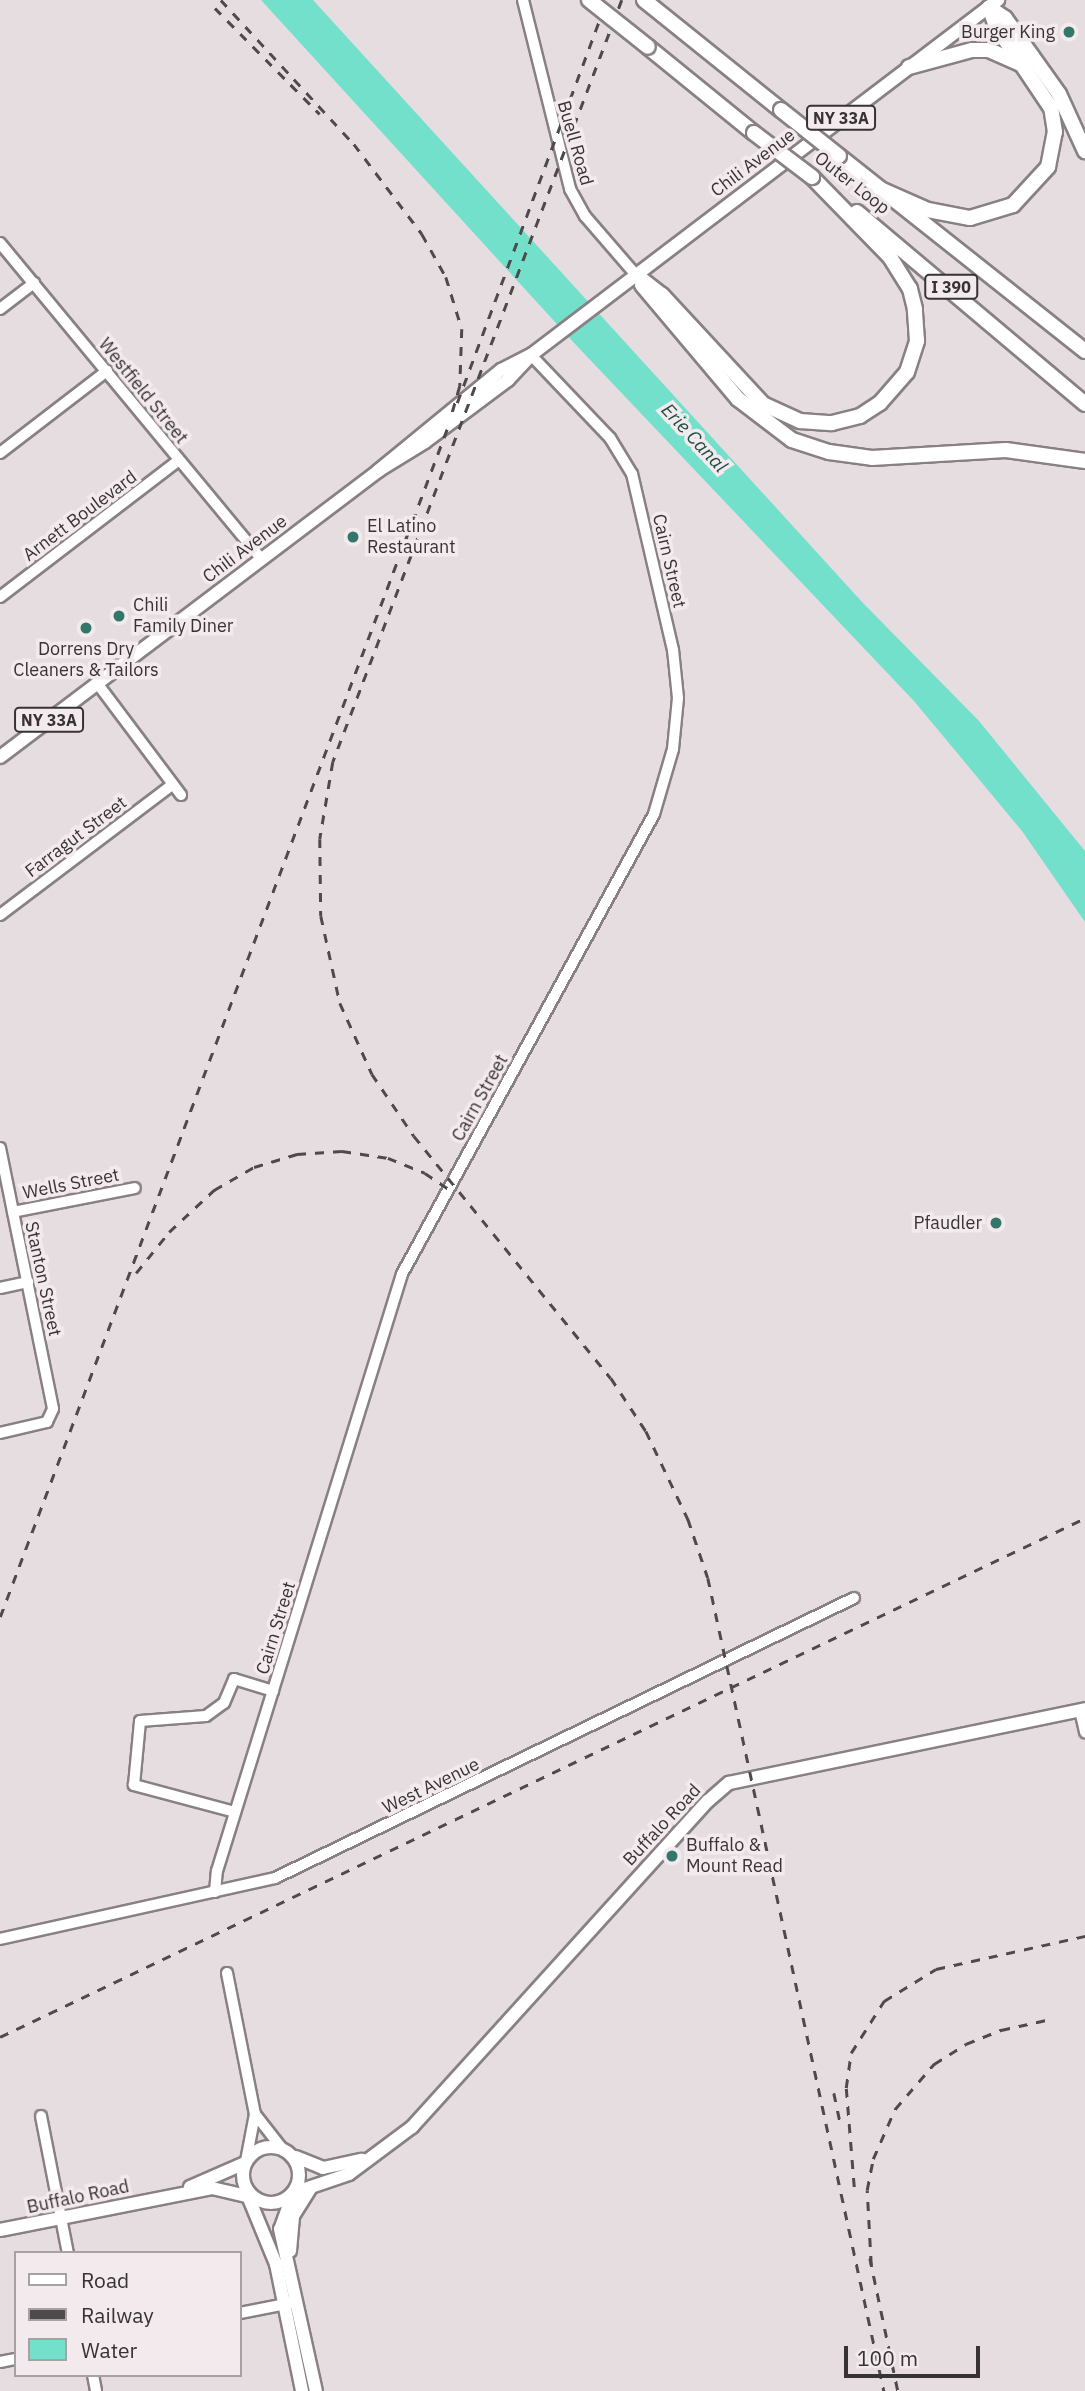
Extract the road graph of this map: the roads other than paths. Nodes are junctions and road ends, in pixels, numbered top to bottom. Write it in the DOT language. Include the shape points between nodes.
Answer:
graph roads {
  1 [pos="523,0"];
  2 [pos="589,0"];
  3 [pos="643,0"];
  4 [pos="993,4"];
  5 [pos="909,67"];
  6 [pos="1026,67"];
  7 [pos="1085,151"];
  8 [pos="812,177"];
  9 [pos="880,189"];
  10 [pos="0,243"];
  11 [pos="636,275"];
  12 [pos="34,283"];
  13 [pos="0,309"];
  14 [pos="1085,351"];
  15 [pos="531,355"];
  16 [pos="107,371"];
  17 [pos="1085,404"];
  18 [pos="0,453"];
  19 [pos="179,460"];
  20 [pos="1085,461"];
  21 [pos="261,559"];
  22 [pos="0,597"];
  23 [pos="97,683"];
  24 [pos="0,757"];
  25 [pos="172,785"];
  26 [pos="181,795"];
  27 [pos="0,915"];
  28 [pos="0,1148"];
  29 [pos="135,1188"];
  30 [pos="13,1212"];
  31 [pos="28,1282"];
  32 [pos="0,1288"];
  33 [pos="0,1433"];
  34 [pos="854,1598"];
  35 [pos="273,1691"];
  36 [pos="1083,1709"];
  37 [pos="1085,1732"];
  38 [pos="235,1812"];
  39 [pos="215,1892"];
  40 [pos="0,1939"];
  41 [pos="227,1973"];
  42 [pos="255,2114"];
  43 [pos="41,2116"];
  44 [pos="289,2154"];
  45 [pos="373,2157"];
  46 [pos="245,2162"];
  47 [pos="309,2190"];
  48 [pos="293,2193"];
  49 [pos="247,2196"];
  50 [pos="163,2197"];
  51 [pos="61,2218"];
  52 [pos="0,2230"];
  53 [pos="68,2251"];
  54 [pos="290,2266"];
  55 [pos="290,2303"];
  56 [pos="242,2313"];
  57 [pos="302,2391"];
  58 [pos="316,2391"];
  1 -- 11 [label="street, Buell Road" via="570,189 585,216"];
  2 -- 8 [label="highway, Outer Loop / I 390, bridge"];
  3 -- 9 [label="highway, Outer Loop / I 390, bridge"];
  4 -- 5 [label="main road, Chili Avenue / NY 33A"];
  4 -- 6 [label="highway" via="996,26"];
  4 -- 7 [label="highway" via="1059,94"];
  5 -- 6 [label="highway" via="972,50 1001,54"];
  5 -- 11 [label="main road, Chili Avenue / NY 33A"];
  6 -- 9 [label="highway" via="1046,93 1055,132 1048,167 1027,194 1001,212 962,218 928,211"];
  8 -- 11 [label="highway" via="891,258 910,289 915,309 917,341 907,372 880,403 860,416 832,423 808,422 762,404 662,295"];
  8 -- 17 [label="highway, Outer Loop / I 390" via="913,255"];
  9 -- 14 [label="highway, Outer Loop / I 390"];
  10 -- 12 [label="street, Westfield Street"];
  11 -- 15 [label="main road, Chili Avenue / NY 33A"];
  11 -- 20 [label="highway" via="652,301 738,399 792,440 829,452 872,458 1006,450"];
  12 -- 13 [label="street"];
  12 -- 16 [label="street, Westfield Street"];
  15 -- 21 [label="main road, Chili Avenue / NY 33A" via="508,380"];
  15 -- 35 [label="street, Cairn Street" via="610,438 632,474 673,650 678,698 673,749 654,814 402,1274"];
  16 -- 18 [label="street"];
  16 -- 19 [label="street, Westfield Street"];
  19 -- 21 [label="street, Westfield Street"];
  19 -- 22 [label="street, Arnett Boulevard"];
  21 -- 23 [label="main road, Chili Avenue / NY 33A"];
  23 -- 24 [label="main road, Chili Avenue / NY 33A"];
  23 -- 25 [label="street"];
  25 -- 26 [label="street"];
  25 -- 27 [label="street, Farragut Street"];
  28 -- 30 [label="street, Stanton Street"];
  29 -- 30 [label="street, Wells Street"];
  30 -- 31 [label="street, Stanton Street"];
  31 -- 32 [label="street"];
  31 -- 33 [label="street, Stanton Street" via="52,1417 40,1425"];
  34 -- 39 [label="street, West Avenue" via="316,1859 268,1880"];
  35 -- 38 [label="street, Cairn Street"];
  35 -- 38 [label="street" via="234,1679 224,1703 211,1714 140,1721 134,1785"];
  36 -- 37 [label="street"];
  36 -- 45 [label="main road, Buffalo Road" via="722,1787 429,2109"];
  38 -- 39 [label="street, Cairn Street"];
  39 -- 40 [label="street, West Avenue"];
  41 -- 42 [label="street"];
  42 -- 44 [label="street"];
  42 -- 46 [label="street"];
  43 -- 51 [label="street"];
  44 -- 45 [label="main road, Buffalo Road" via="323,2168"];
  44 -- 46 [label="main road" via="263,2151"];
  44 -- 48 [label="main road" via="302,2172"];
  45 -- 47 [label="main road, Buffalo Road" via="349,2174"];
  46 -- 49 [label="main road" via="240,2179"];
  46 -- 50 [label="main road, Buffalo Road"];
  47 -- 48 [label="main road, Buffalo Road"];
  47 -- 54 [label="main road" via="291,2223"];
  48 -- 49 [label="main road" via="273,2201"];
  48 -- 54 [label="main road" via="280,2229"];
  49 -- 50 [label="main road, Buffalo Road" via="222,2187"];
  49 -- 55 [label="main road"];
  50 -- 51 [label="main road, Buffalo Road"];
  51 -- 52 [label="main road, Buffalo Road"];
  51 -- 53 [label="street"];
  54 -- 55 [label="main road"];
  55 -- 56 [label="street"];
  55 -- 57 [label="main road"];
  55 -- 58 [label="main road"];
}
